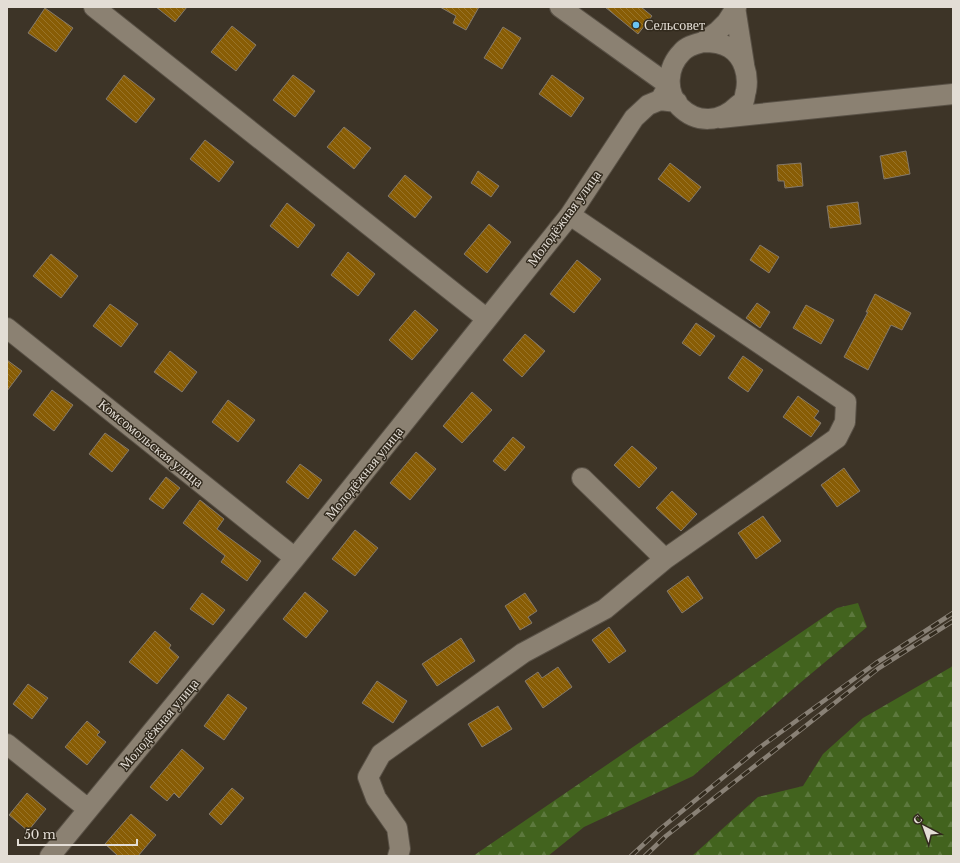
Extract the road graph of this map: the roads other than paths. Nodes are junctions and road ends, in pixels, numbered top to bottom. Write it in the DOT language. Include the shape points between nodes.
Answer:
graph roads {
  1 [pos="94,7"];
  2 [pos="560,7"];
  3 [pos="736,7"];
  4 [pos="703,42"];
  5 [pos="745,71"];
  6 [pos="673,94"];
  7 [pos="953,94"];
  8 [pos="783,112"];
  9 [pos="714,119"];
  10 [pos="570,215"];
  11 [pos="488,319"];
  12 [pos="7,328"];
  13 [pos="582,478"];
  14 [pos="295,558"];
  15 [pos="665,559"];
  16 [pos="7,744"];
  17 [pos="88,809"];
  18 [pos="50,856"];
  19 [pos="398,856"];
  1 -- 11 [label="street"];
  2 -- 6 [label="street"];
  3 -- 4 [label="street" via="727,22"];
  3 -- 5 [label="street"];
  4 -- 5 [label="street" via="717,42 730,48 740,57"];
  4 -- 6 [label="street" via="690,46 674,63 671,70"];
  5 -- 8 [label="street" via="766,104"];
  5 -- 9 [label="street" via="747,84 744,100 726,115"];
  6 -- 9 [label="street" via="680,108 691,116"];
  6 -- 10 [label="street, Молодёжная улица" via="648,105 634,118"];
  7 -- 8 [label="street"];
  8 -- 9 [label="street"];
  10 -- 11 [label="street, Молодёжная улица"];
  10 -- 15 [label="street" via="846,402 845,422 837,438"];
  11 -- 14 [label="street, Молодёжная улица"];
  12 -- 14 [label="street, Комсомольская улица"];
  13 -- 15 [label="street"];
  14 -- 17 [label="street, Молодёжная улица"];
  15 -- 19 [label="street" via="605,609 523,653 381,754 368,777 376,798 397,828 400,850"];
  16 -- 17 [label="street"];
  17 -- 18 [label="street, Молодёжная улица"];
}
